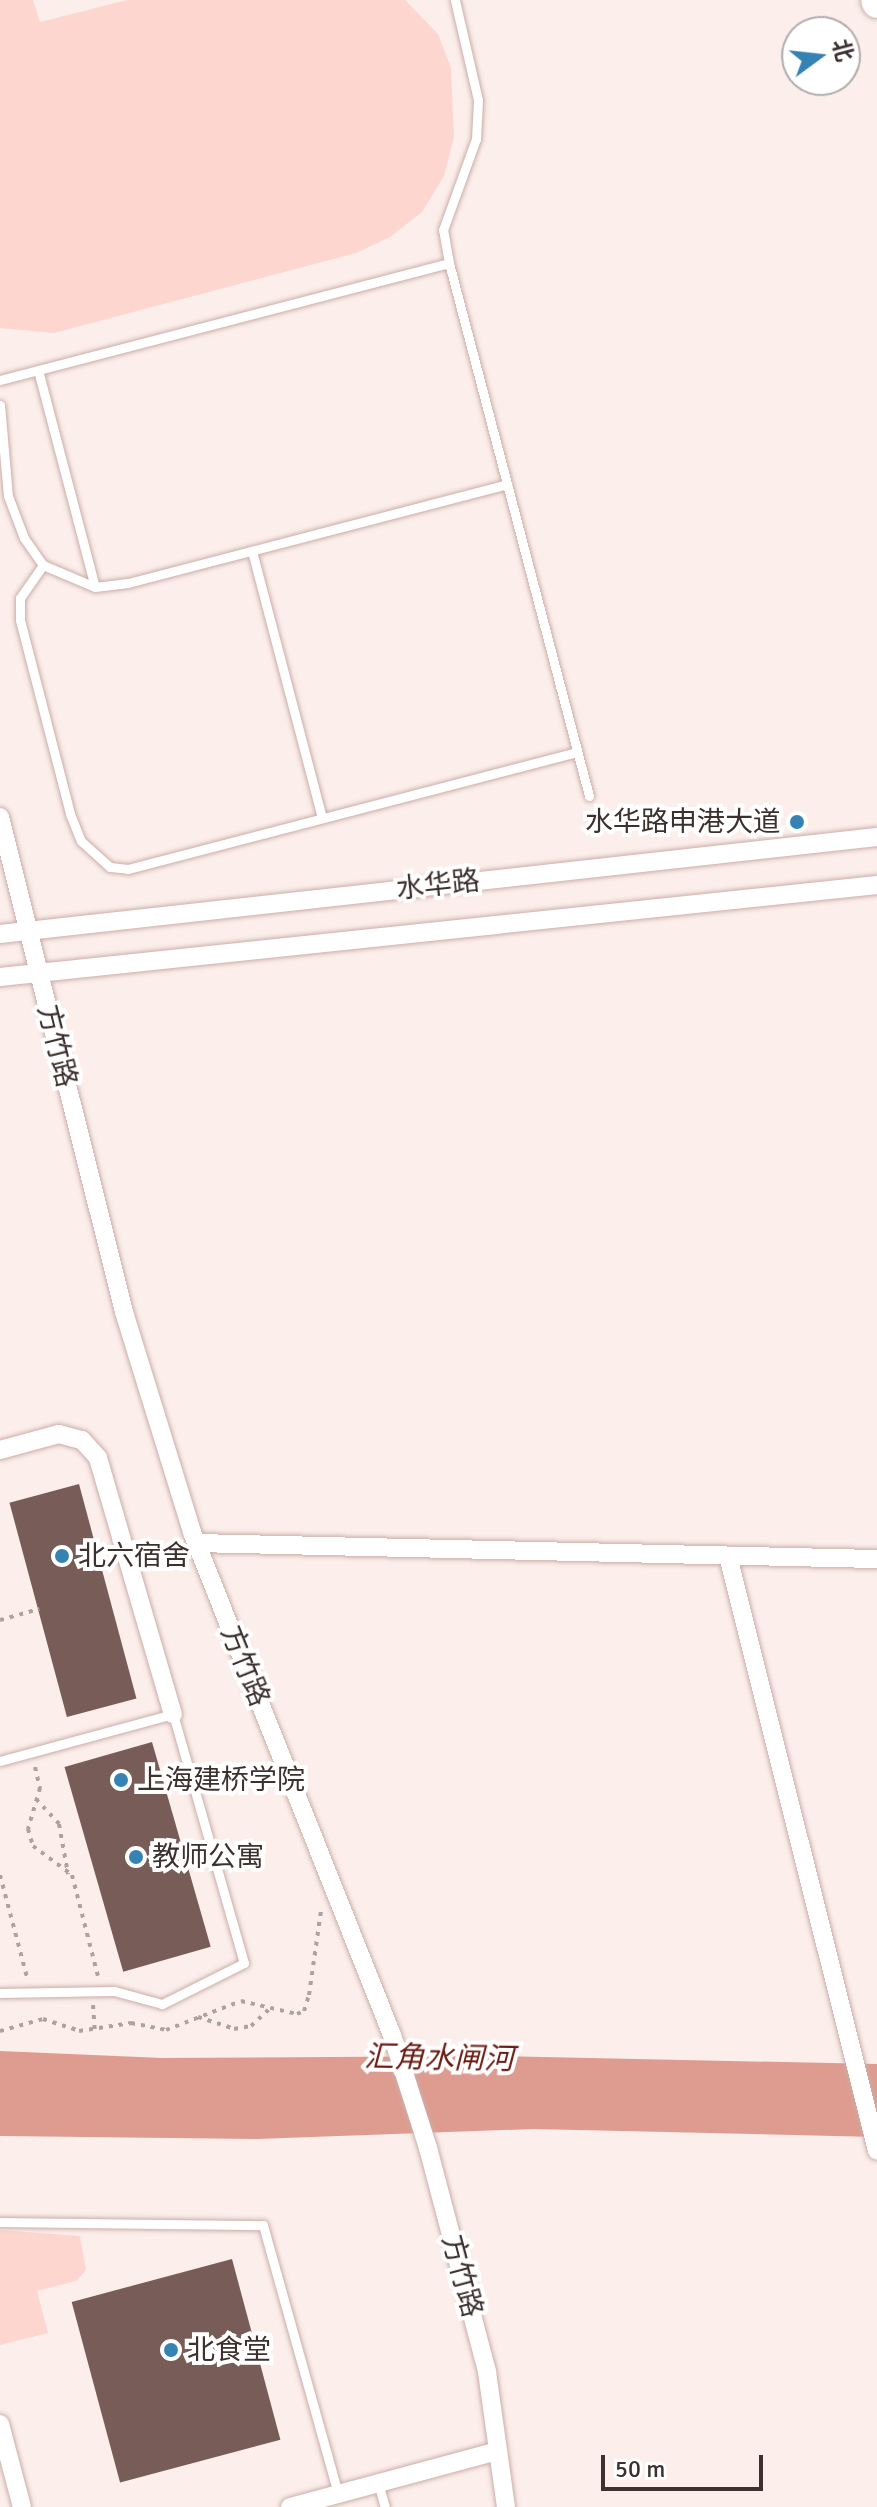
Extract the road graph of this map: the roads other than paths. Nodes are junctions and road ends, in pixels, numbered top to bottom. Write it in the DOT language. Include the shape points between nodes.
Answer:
graph roads {
  1 [pos="455,0"];
  2 [pos="449,263"];
  3 [pos="38,370"];
  4 [pos="0,380"];
  5 [pos="0,405"];
  6 [pos="507,484"];
  7 [pos="252,551"];
  8 [pos="43,565"];
  9 [pos="95,587"];
  10 [pos="577,752"];
  11 [pos="589,796"];
  12 [pos="0,817"];
  13 [pos="322,818"];
  14 [pos="877,837"];
  15 [pos="877,885"];
  16 [pos="30,930"];
  17 [pos="0,934"];
  18 [pos="38,973"];
  19 [pos="0,977"];
  20 [pos="0,1450"];
  21 [pos="196,1543"];
  22 [pos="728,1556"];
  23 [pos="877,1559"];
  24 [pos="173,1714"];
  25 [pos="0,1761"];
  26 [pos="0,1993"];
  27 [pos="877,2151"];
  28 [pos="0,2222"];
  29 [pos="0,2424"];
  30 [pos="498,2451"];
  31 [pos="378,2483"];
  32 [pos="338,2494"];
  33 [pos="22,2507"];
  34 [pos="290,2507"];
  35 [pos="385,2507"];
  36 [pos="506,2507"];
  1 -- 2 [label="lane" via="478,100 476,139 443,230"];
  2 -- 3 [label="lane"];
  2 -- 6 [label="lane"];
  3 -- 4 [label="lane"];
  3 -- 9 [label="lane"];
  5 -- 8 [label="lane" via="8,496 24,538"];
  6 -- 7 [label="lane"];
  6 -- 10 [label="lane"];
  7 -- 9 [label="lane"];
  7 -- 13 [label="lane"];
  8 -- 9 [label="lane"];
  8 -- 13 [label="lane" via="20,598 20,620 70,814 95,859 128,869"];
  10 -- 11 [label="lane"];
  10 -- 13 [label="lane"];
  12 -- 16 [label="street, 方竹路"];
  14 -- 16 [label="street, 水华路"];
  15 -- 18 [label="street, 水华路"];
  16 -- 17 [label="street, 水华路"];
  16 -- 18 [label="street, 方竹路"];
  18 -- 19 [label="street, 水华路"];
  18 -- 21 [label="street, 方竹路" via="124,1312"];
  20 -- 24 [label="street" via="59,1434 82,1440 98,1458"];
  21 -- 22 [label="street"];
  21 -- 30 [label="street, 方竹路" via="392,2035 487,2372"];
  22 -- 23 [label="street"];
  22 -- 27 [label="street"];
  24 -- 25 [label="lane"];
  24 -- 26 [label="lane" via="244,1963 162,2004 102,1991"];
  28 -- 32 [label="lane" via="263,2225"];
  29 -- 33 [label="street"];
  30 -- 31 [label="street"];
  30 -- 36 [label="street, 方竹路"];
  31 -- 32 [label="street"];
  31 -- 35 [label="lane"];
  32 -- 34 [label="street"];
}
